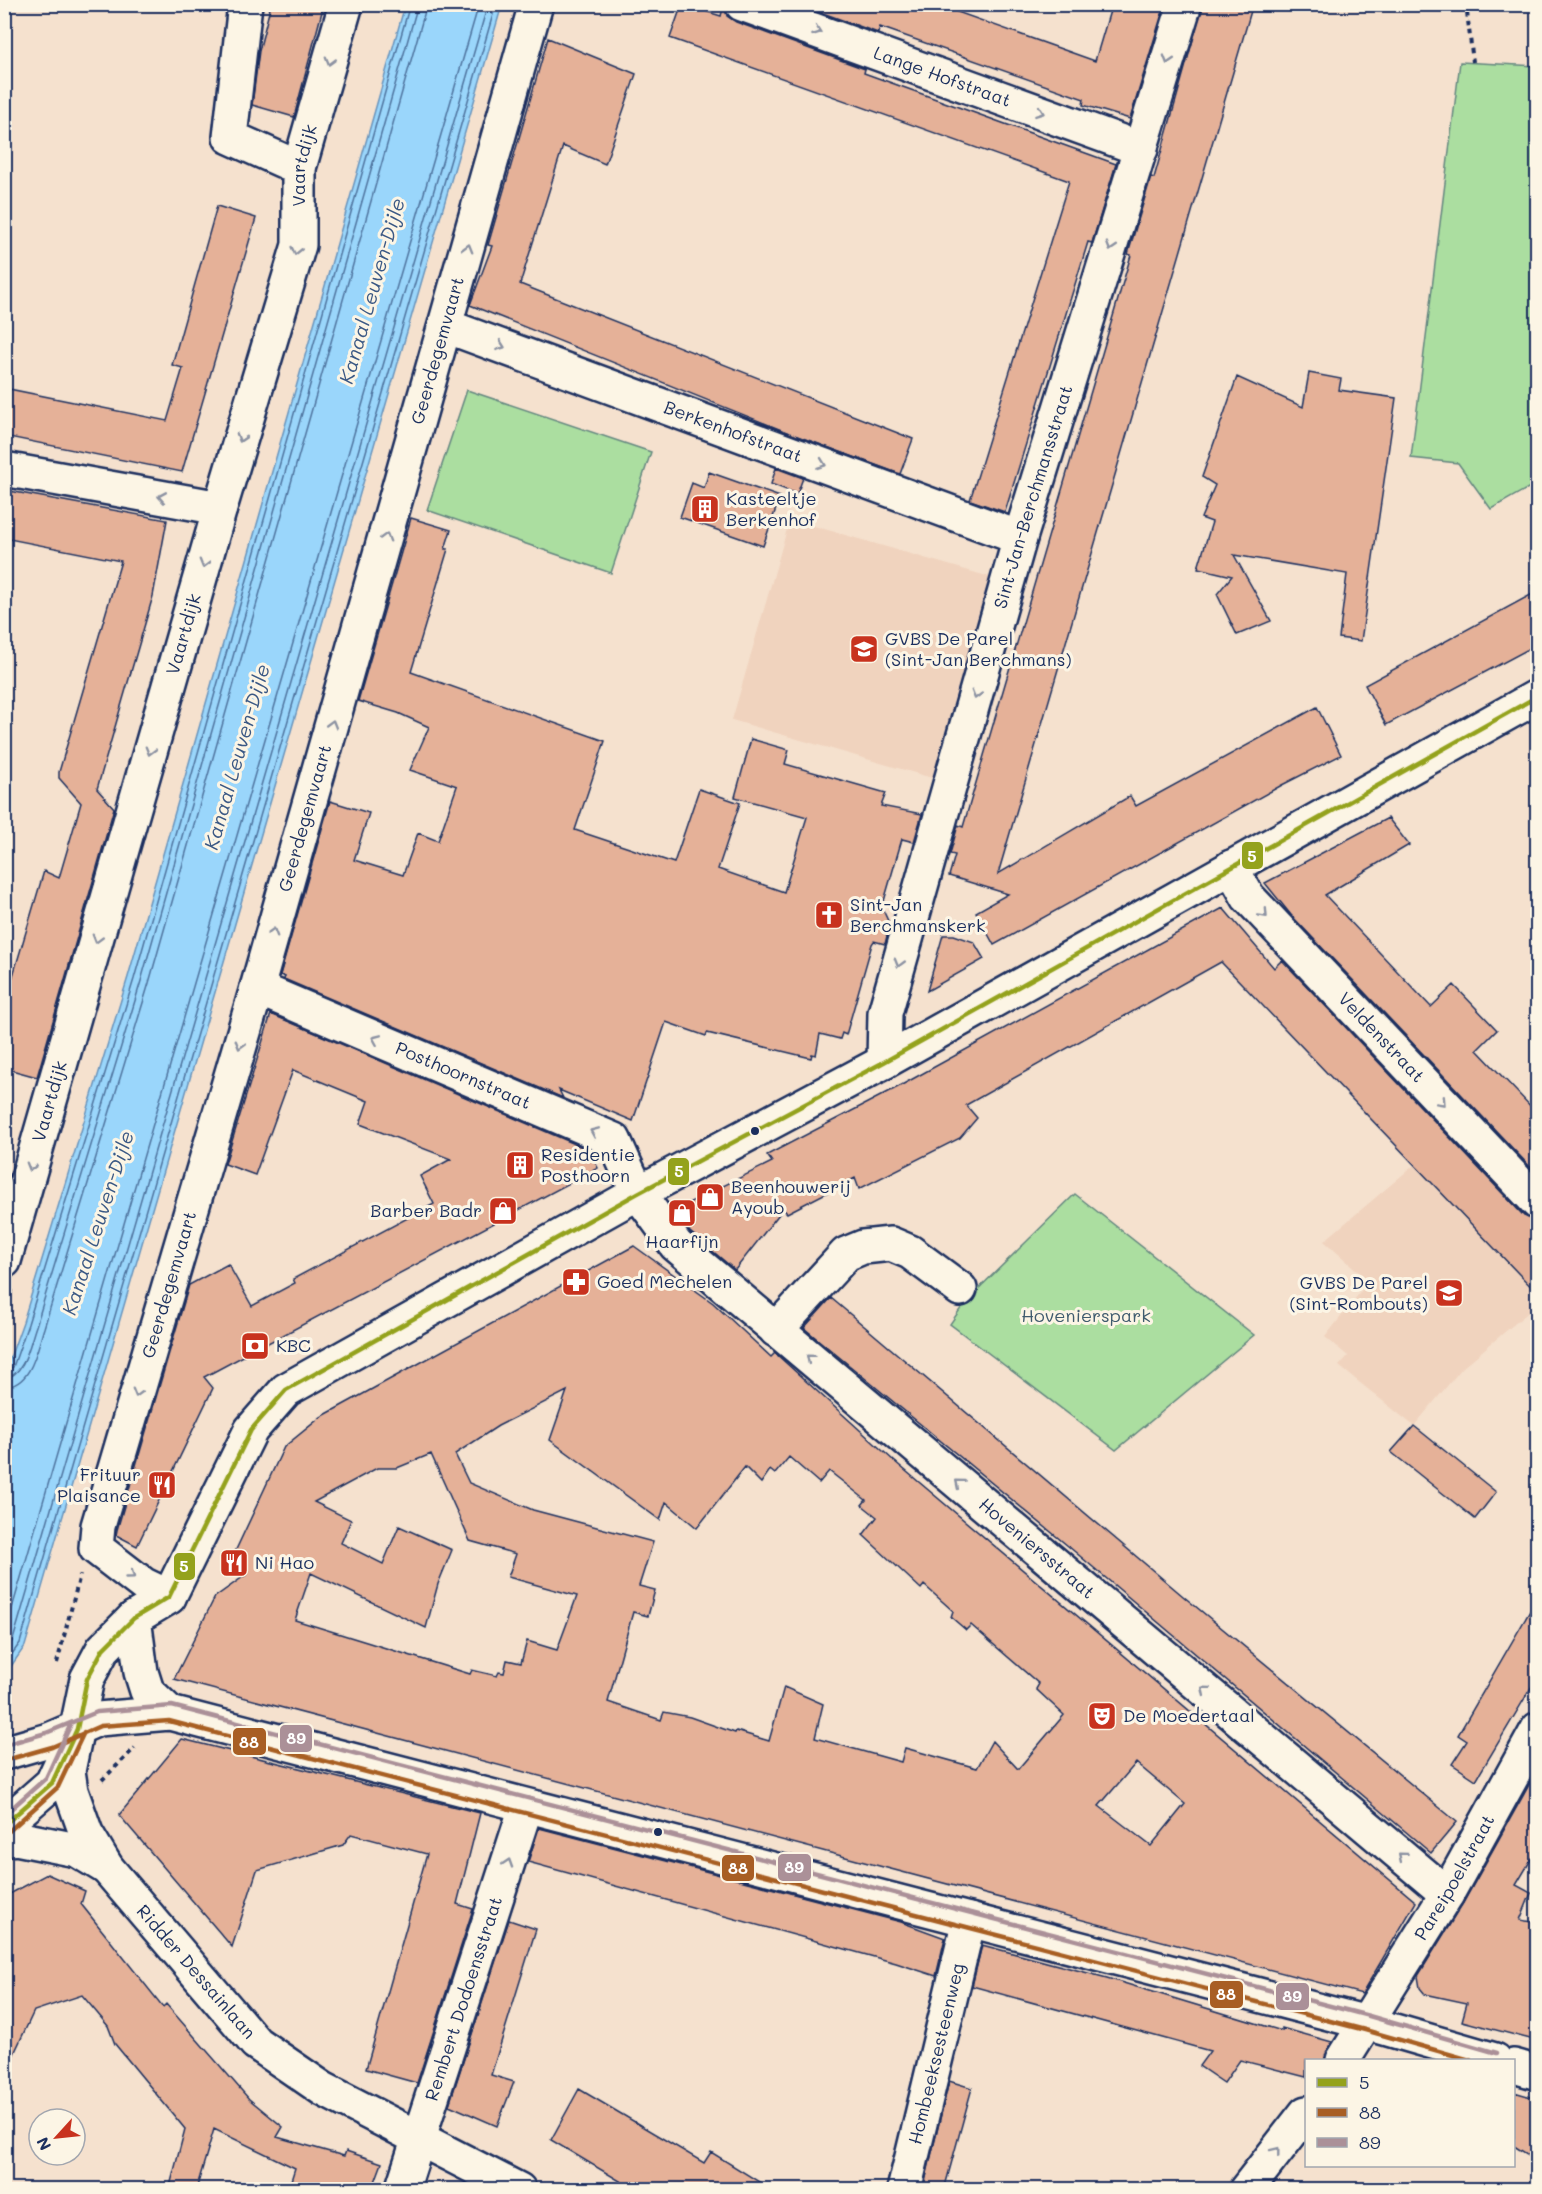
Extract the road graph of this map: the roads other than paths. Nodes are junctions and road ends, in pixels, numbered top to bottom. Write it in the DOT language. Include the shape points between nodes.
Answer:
graph roads {
  1 [pos="244,4"];
  2 [pos="346,4"];
  3 [pos="536,4"];
  4 [pos="742,4"];
  5 [pos="1185,4"];
  6 [pos="1142,149"];
  7 [pos="299,168"];
  8 [pos="446,326"];
  9 [pos="4,469"];
  10 [pos="220,508"];
  11 [pos="1020,538"];
  12 [pos="1538,696"];
  13 [pos="1231,867"];
  14 [pos="257,988"];
  15 [pos="884,1062"];
  16 [pos="638,1193"];
  17 [pos="1538,1203"];
  18 [pos="4,1261"];
  19 [pos="960,1290"];
  20 [pos="776,1330"];
  21 [pos="169,1597"];
  22 [pos="134,1618"];
  23 [pos="170,1713"];
  24 [pos="77,1729"];
  25 [pos="1538,1729"];
  26 [pos="4,1753"];
  27 [pos="526,1807"];
  28 [pos="4,1825"];
  29 [pos="4,1840"];
  30 [pos="107,1868"];
  31 [pos="1447,1894"];
  32 [pos="969,1920"];
  33 [pos="1367,2023"];
  34 [pos="1344,2059"];
  35 [pos="1488,2059"];
  36 [pos="1515,2066"];
  37 [pos="1538,2073"];
  38 [pos="1305,2114"];
  39 [pos="419,2138"];
  40 [pos="402,2190"];
  41 [pos="519,2190"];
  42 [pos="904,2190"];
  43 [pos="1246,2190"];
  1 -- 7 [label="street" via="230,137"];
  2 -- 7 [label="street, Vaartdijk, one-way"];
  8 -- 3 [label="street, Geerdegemvaart, one-way"];
  4 -- 6 [label="street, Lange Hofstraat, one-way"];
  5 -- 6 [label="street, Sint-Jan-Berchmansstraat, one-way"];
  6 -- 11 [label="street, Sint-Jan-Berchmansstraat, one-way"];
  7 -- 10 [label="street, Vaartdijk, one-way" via="299,245"];
  8 -- 11 [label="street, Berkenhofstraat, one-way"];
  14 -- 8 [label="street, Geerdegemvaart, one-way"];
  10 -- 9 [label="street, one-way"];
  10 -- 18 [label="street, Vaartdijk, one-way"];
  11 -- 15 [label="street, Sint-Jan-Berchmansstraat, one-way" via="885,1013"];
  12 -- 13 [label="street"];
  13 -- 15 [label="street"];
  13 -- 17 [label="street, Veldenstraat, one-way" via="1248,897"];
  16 -- 14 [label="street, Posthoornstraat, one-way" via="614,1140"];
  14 -- 21 [label="street, Geerdegemvaart, one-way" via="98,1526 96,1548 136,1579"];
  15 -- 16 [label="street"];
  16 -- 20 [label="street, Hoveniersstraat" via="676,1245"];
  16 -- 21 [label="street" via="286,1390 251,1430"];
  19 -- 20 [label="street" via="910,1252 891,1244 862,1247 846,1254"];
  31 -- 20 [label="street, Hoveniersstraat, one-way"];
  21 -- 22 [label="street"];
  22 -- 23 [label="street" via="147,1691"];
  22 -- 24 [label="street" via="103,1649 87,1679"];
  23 -- 24 [label="street" via="111,1716"];
  23 -- 27 [label="street"];
  24 -- 26 [label="street"];
  24 -- 28 [label="street" via="52,1783"];
  24 -- 30 [label="street, Ridder Dessainlaan" via="68,1772 86,1833"];
  25 -- 31 [label="street, Pareipoelstraat"];
  27 -- 32 [label="street"];
  39 -- 27 [label="street, Rembert Dodoensstraat, one-way"];
  29 -- 30 [label="street" via="16,1838 77,1850"];
  30 -- 39 [label="street, Ridder Dessainlaan" via="256,2043 323,2090"];
  31 -- 33 [label="street, Pareipoelstraat"];
  32 -- 33 [label="street"];
  32 -- 42 [label="street, Hombeeksesteenweg"];
  33 -- 34 [label="street, Pareipoelstraat"];
  33 -- 35 [label="street"];
  36 -- 37 [label="street"];
  43 -- 38 [label="street, one-way"];
  39 -- 40 [label="street, Rembert Dodoensstraat"];
  39 -- 41 [label="street, Ridder Dessainlaan"];
}
